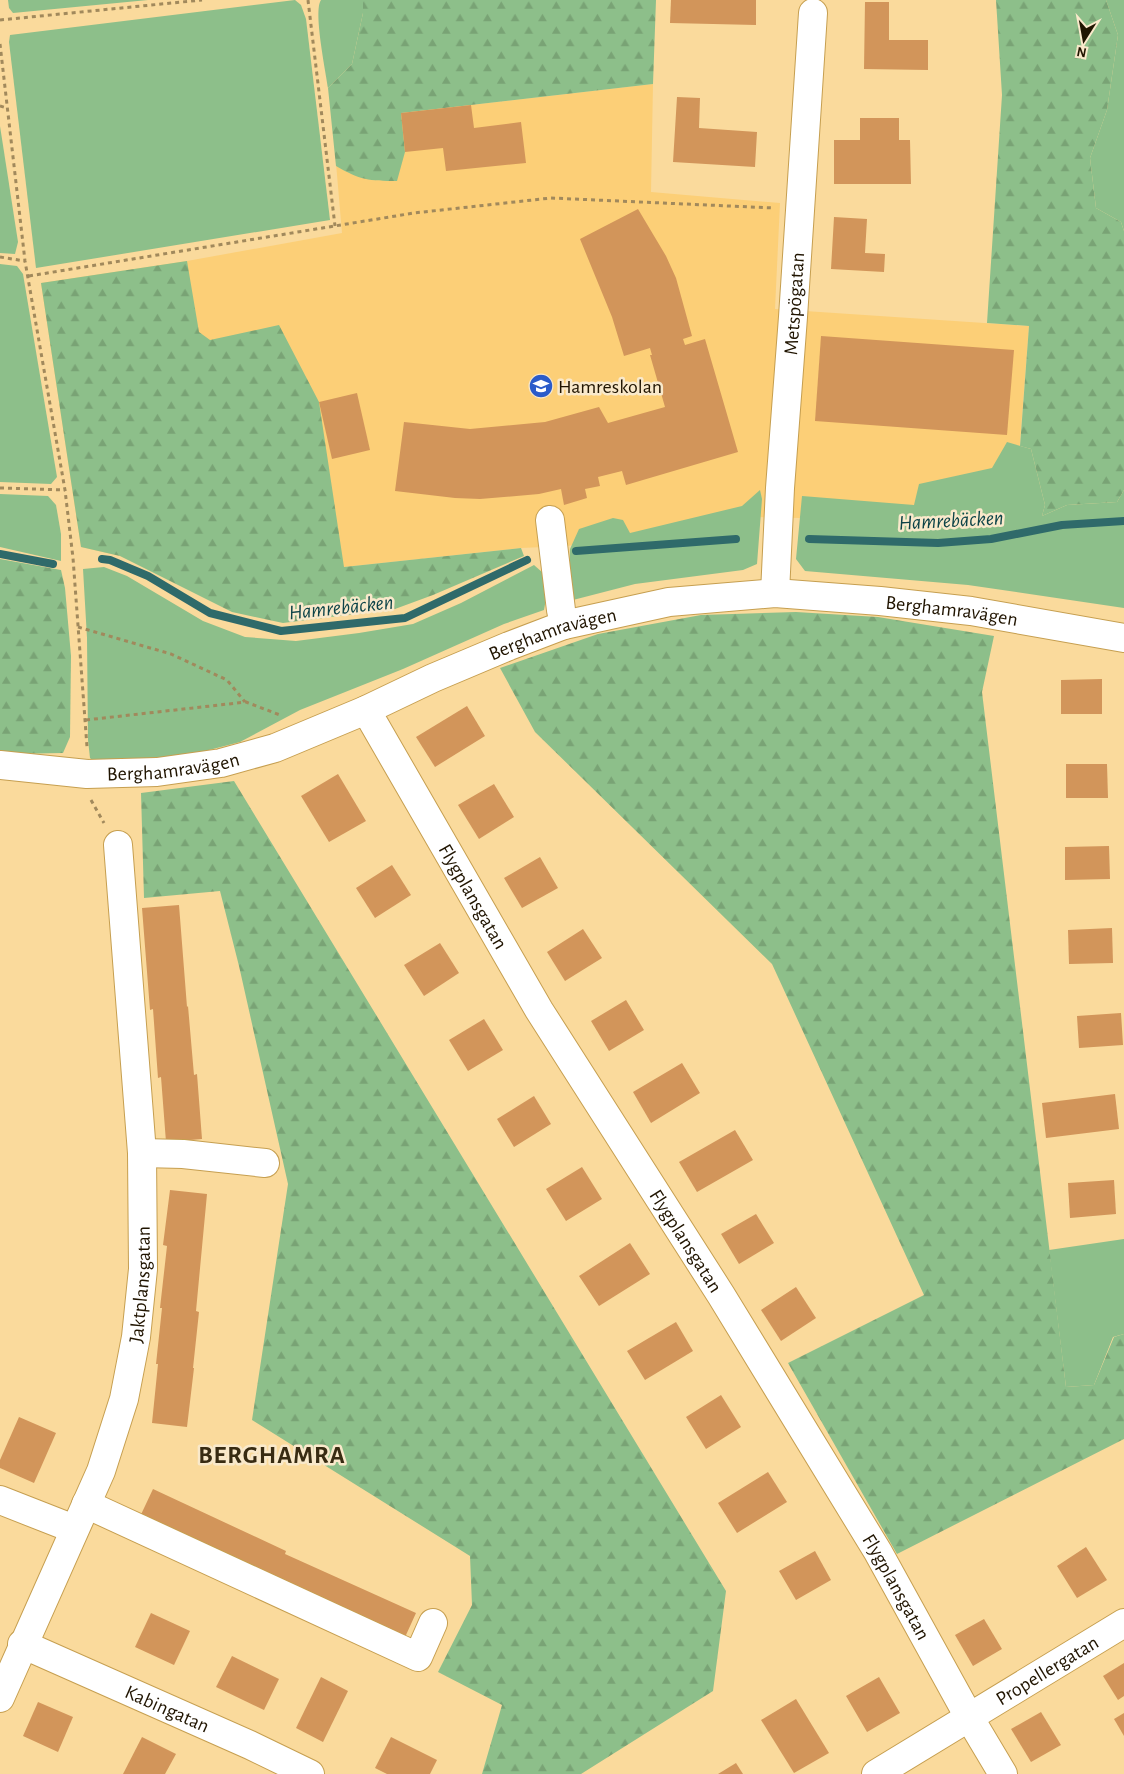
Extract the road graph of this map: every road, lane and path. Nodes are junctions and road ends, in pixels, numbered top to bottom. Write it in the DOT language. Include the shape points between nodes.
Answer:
graph roads {
  1 [pos="199,0"];
  2 [pos="308,0"];
  3 [pos="812,13"];
  4 [pos="0,20"];
  5 [pos="0,44"];
  6 [pos="0,106"];
  7 [pos="7,108"];
  8 [pos="800,209"];
  9 [pos="335,226"];
  10 [pos="0,258"];
  11 [pos="25,261"];
  12 [pos="29,276"];
  13 [pos="0,488"];
  14 [pos="65,490"];
  15 [pos="550,520"];
  16 [pos="775,594"];
  17 [pos="564,625"];
  18 [pos="78,627"];
  19 [pos="1124,638"];
  20 [pos="246,702"];
  21 [pos="366,710"];
  22 [pos="288,716"];
  23 [pos="0,765"];
  24 [pos="88,793"];
  25 [pos="118,845"];
  26 [pos="142,1153"];
  27 [pos="265,1163"];
  28 [pos="0,1500"];
  29 [pos="86,1504"];
  30 [pos="74,1528"];
  31 [pos="433,1623"];
  32 [pos="1124,1623"];
  33 [pos="22,1644"];
  34 [pos="0,1698"];
  35 [pos="968,1717"];
  36 [pos="310,1774"];
  37 [pos="876,1774"];
  38 [pos="1003,1774"];
  1 -- 4 [label="path"];
  2 -- 9 [label="path"];
  3 -- 8 [label="street, Metspögatan"];
  5 -- 7 [label="path"];
  6 -- 7 [label="path"];
  7 -- 11 [label="path"];
  8 -- 9 [label="path" via="551,198 414,213"];
  8 -- 16 [label="street, Metspögatan"];
  9 -- 12 [label="path"];
  10 -- 11 [label="path"];
  11 -- 12 [label="path"];
  12 -- 14 [label="path"];
  13 -- 14 [label="path"];
  14 -- 18 [label="path"];
  15 -- 17 [label="street"];
  16 -- 17 [label="street, Berghamravägen" via="669,602"];
  16 -- 19 [label="street, Berghamravägen" via="971,611"];
  17 -- 21 [label="street, Berghamravägen" via="450,671"];
  18 -- 20 [label="path" via="171,654 227,680"];
  18 -- 20 [label="path" via="86,720"];
  20 -- 22 [label="path"];
  21 -- 23 [label="street, Berghamravägen" via="275,748 221,763 157,772 87,774"];
  21 -- 35 [label="street, Flygplansgatan" via="539,1010 721,1296 878,1552"];
  24 -- 25 [label="path"];
  25 -- 26 [label="street, Jaktplansgatan"];
  26 -- 27 [label="street"];
  26 -- 29 [label="street, Jaktplansgatan" via="143,1269 136,1337 124,1399 101,1471"];
  28 -- 30 [label="street"];
  29 -- 30 [label="street, Jaktplansgatan"];
  29 -- 31 [label="street" via="418,1657"];
  30 -- 33 [label="street, Jaktplansgatan"];
  32 -- 35 [label="street, Propellergatan"];
  33 -- 34 [label="street, Jaktplansgatan"];
  33 -- 36 [label="street, Kabingatan"];
  35 -- 37 [label="street, Propellergatan"];
  35 -- 38 [label="street, Flygplansgatan"];
}
